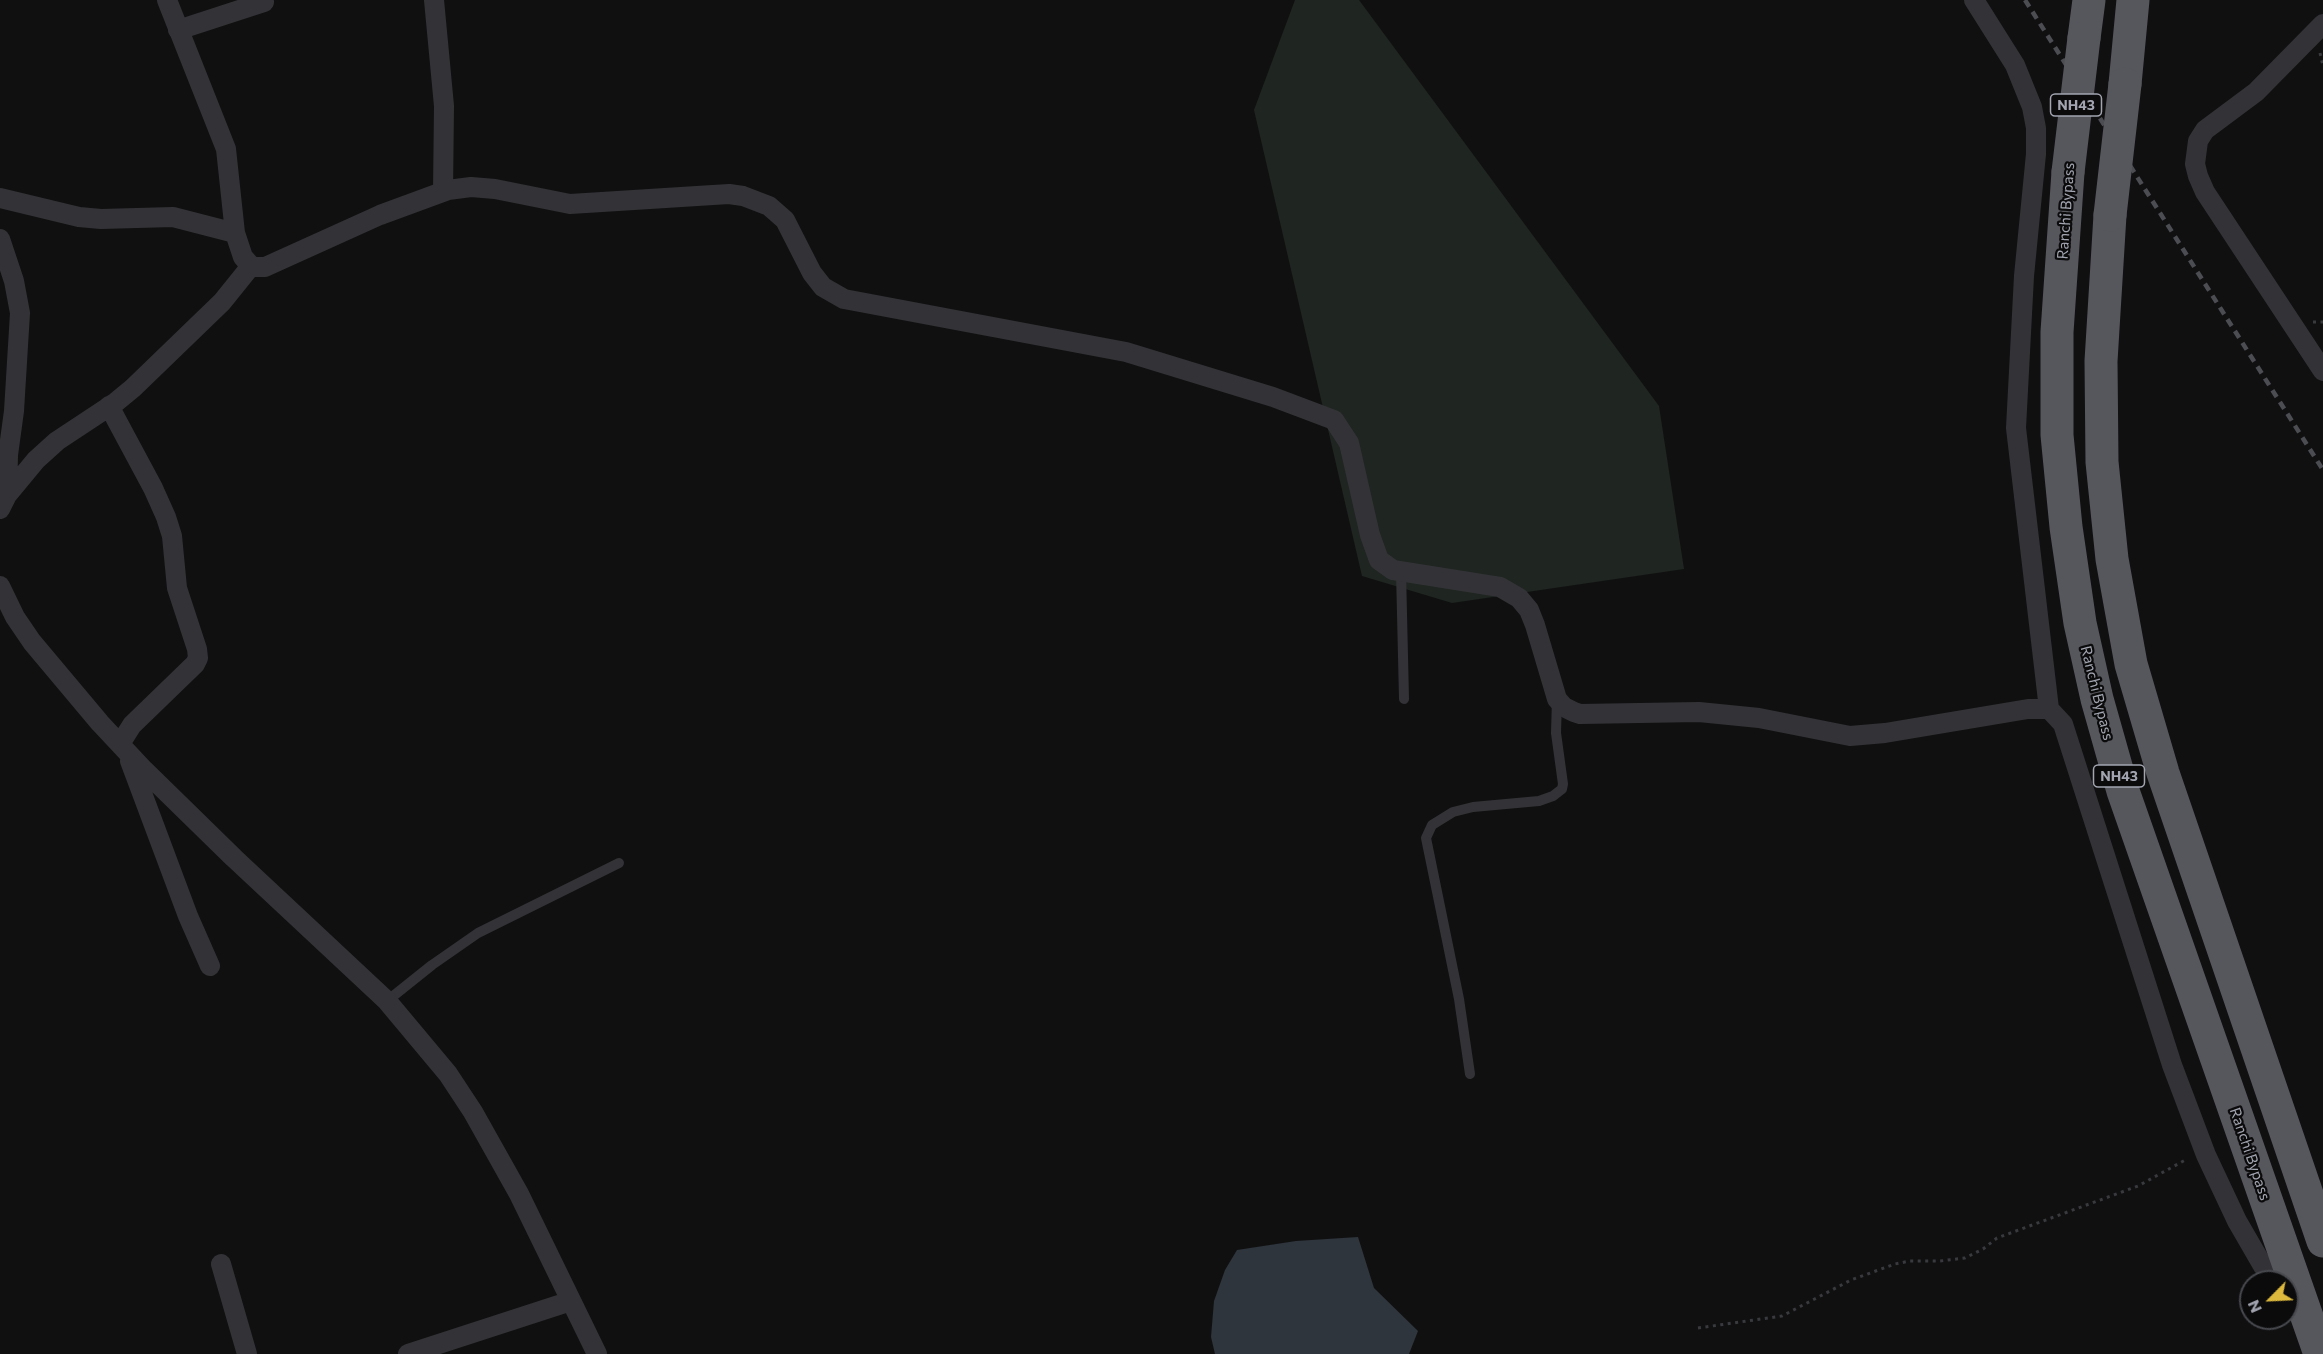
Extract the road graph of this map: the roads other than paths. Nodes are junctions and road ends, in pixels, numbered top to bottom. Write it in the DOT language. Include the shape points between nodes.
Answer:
graph roads {
  1 [pos="167,0"];
  2 [pos="434,0"];
  3 [pos="1974,0"];
  4 [pos="2089,0"];
  5 [pos="2133,0"];
  6 [pos="264,2"];
  7 [pos="2323,24"];
  8 [pos="178,30"];
  9 [pos="442,192"];
  10 [pos="0,198"];
  11 [pos="235,232"];
  12 [pos="0,239"];
  13 [pos="250,266"];
  14 [pos="2323,371"];
  15 [pos="109,406"];
  16 [pos="4,502"];
  17 [pos="1401,571"];
  18 [pos="0,586"];
  19 [pos="1404,699"];
  20 [pos="1557,699"];
  21 [pos="2049,709"];
  22 [pos="123,747"];
  23 [pos="619,863"];
  24 [pos="210,966"];
  25 [pos="387,1001"];
  26 [pos="1470,1074"];
  27 [pos="2323,1241"];
  28 [pos="221,1264"];
  29 [pos="2266,1270"];
  30 [pos="571,1301"];
  31 [pos="2299,1310"];
  32 [pos="2310,1323"];
  33 [pos="248,1354"];
  34 [pos="408,1354"];
  35 [pos="597,1354"];
  36 [pos="2320,1354"];
  1 -- 8 [label="street"];
  2 -- 9 [label="street" via="444,106"];
  3 -- 21 [label="street" via="2025,85 2036,128 2016,428"];
  4 -- 32 [label="highway, Ranchi Bypass / NH43, bridge" via="2068,172 2057,332 2057,435 2080,623 2124,792"];
  5 -- 27 [label="highway, NH43, bridge" via="2110,215 2101,361 2102,462 2112,559 2131,664 2178,818"];
  6 -- 8 [label="street"];
  7 -- 14 [label="street" via="2256,92 2205,130 2198,141 2195,164 2205,192"];
  8 -- 11 [label="street" via="226,149"];
  9 -- 13 [label="street" via="381,214 265,267"];
  9 -- 17 [label="street" via="471,187 495,189 570,204 743,196 769,206 785,220 812,273 823,287 844,299 1126,352 1305,407 1341,427 1349,442 1376,554 1386,567"];
  10 -- 11 [label="street" via="79,217 173,217"];
  11 -- 13 [label="street"];
  12 -- 16 [label="street" via="20,313 15,411"];
  13 -- 15 [label="street" via="222,302 176,348"];
  15 -- 16 [label="street" via="36,460"];
  15 -- 22 [label="street" via="166,517 172,536 177,588 198,658 132,724"];
  17 -- 19 [label="lane"];
  17 -- 20 [label="street" via="1500,587 1519,598 1535,625"];
  18 -- 22 [label="street" via="33,642"];
  20 -- 21 [label="street" via="1580,714 1700,712 1759,718 1850,736"];
  20 -- 26 [label="lane" via="1562,789 1539,801 1453,812 1432,825 1426,838 1460,999"];
  21 -- 29 [label="street" via="2063,724 2172,1065 2206,1155 2237,1221"];
  22 -- 24 [label="street"];
  22 -- 25 [label="street" via="234,858"];
  23 -- 25 [label="lane" via="478,933"];
  25 -- 30 [label="street" via="474,1112"];
  28 -- 33 [label="street"];
  30 -- 34 [label="street"];
  30 -- 35 [label="street"];
  31 -- 32 [label="street"];
  32 -- 36 [label="highway, Ranchi Bypass / NH43"];
}
